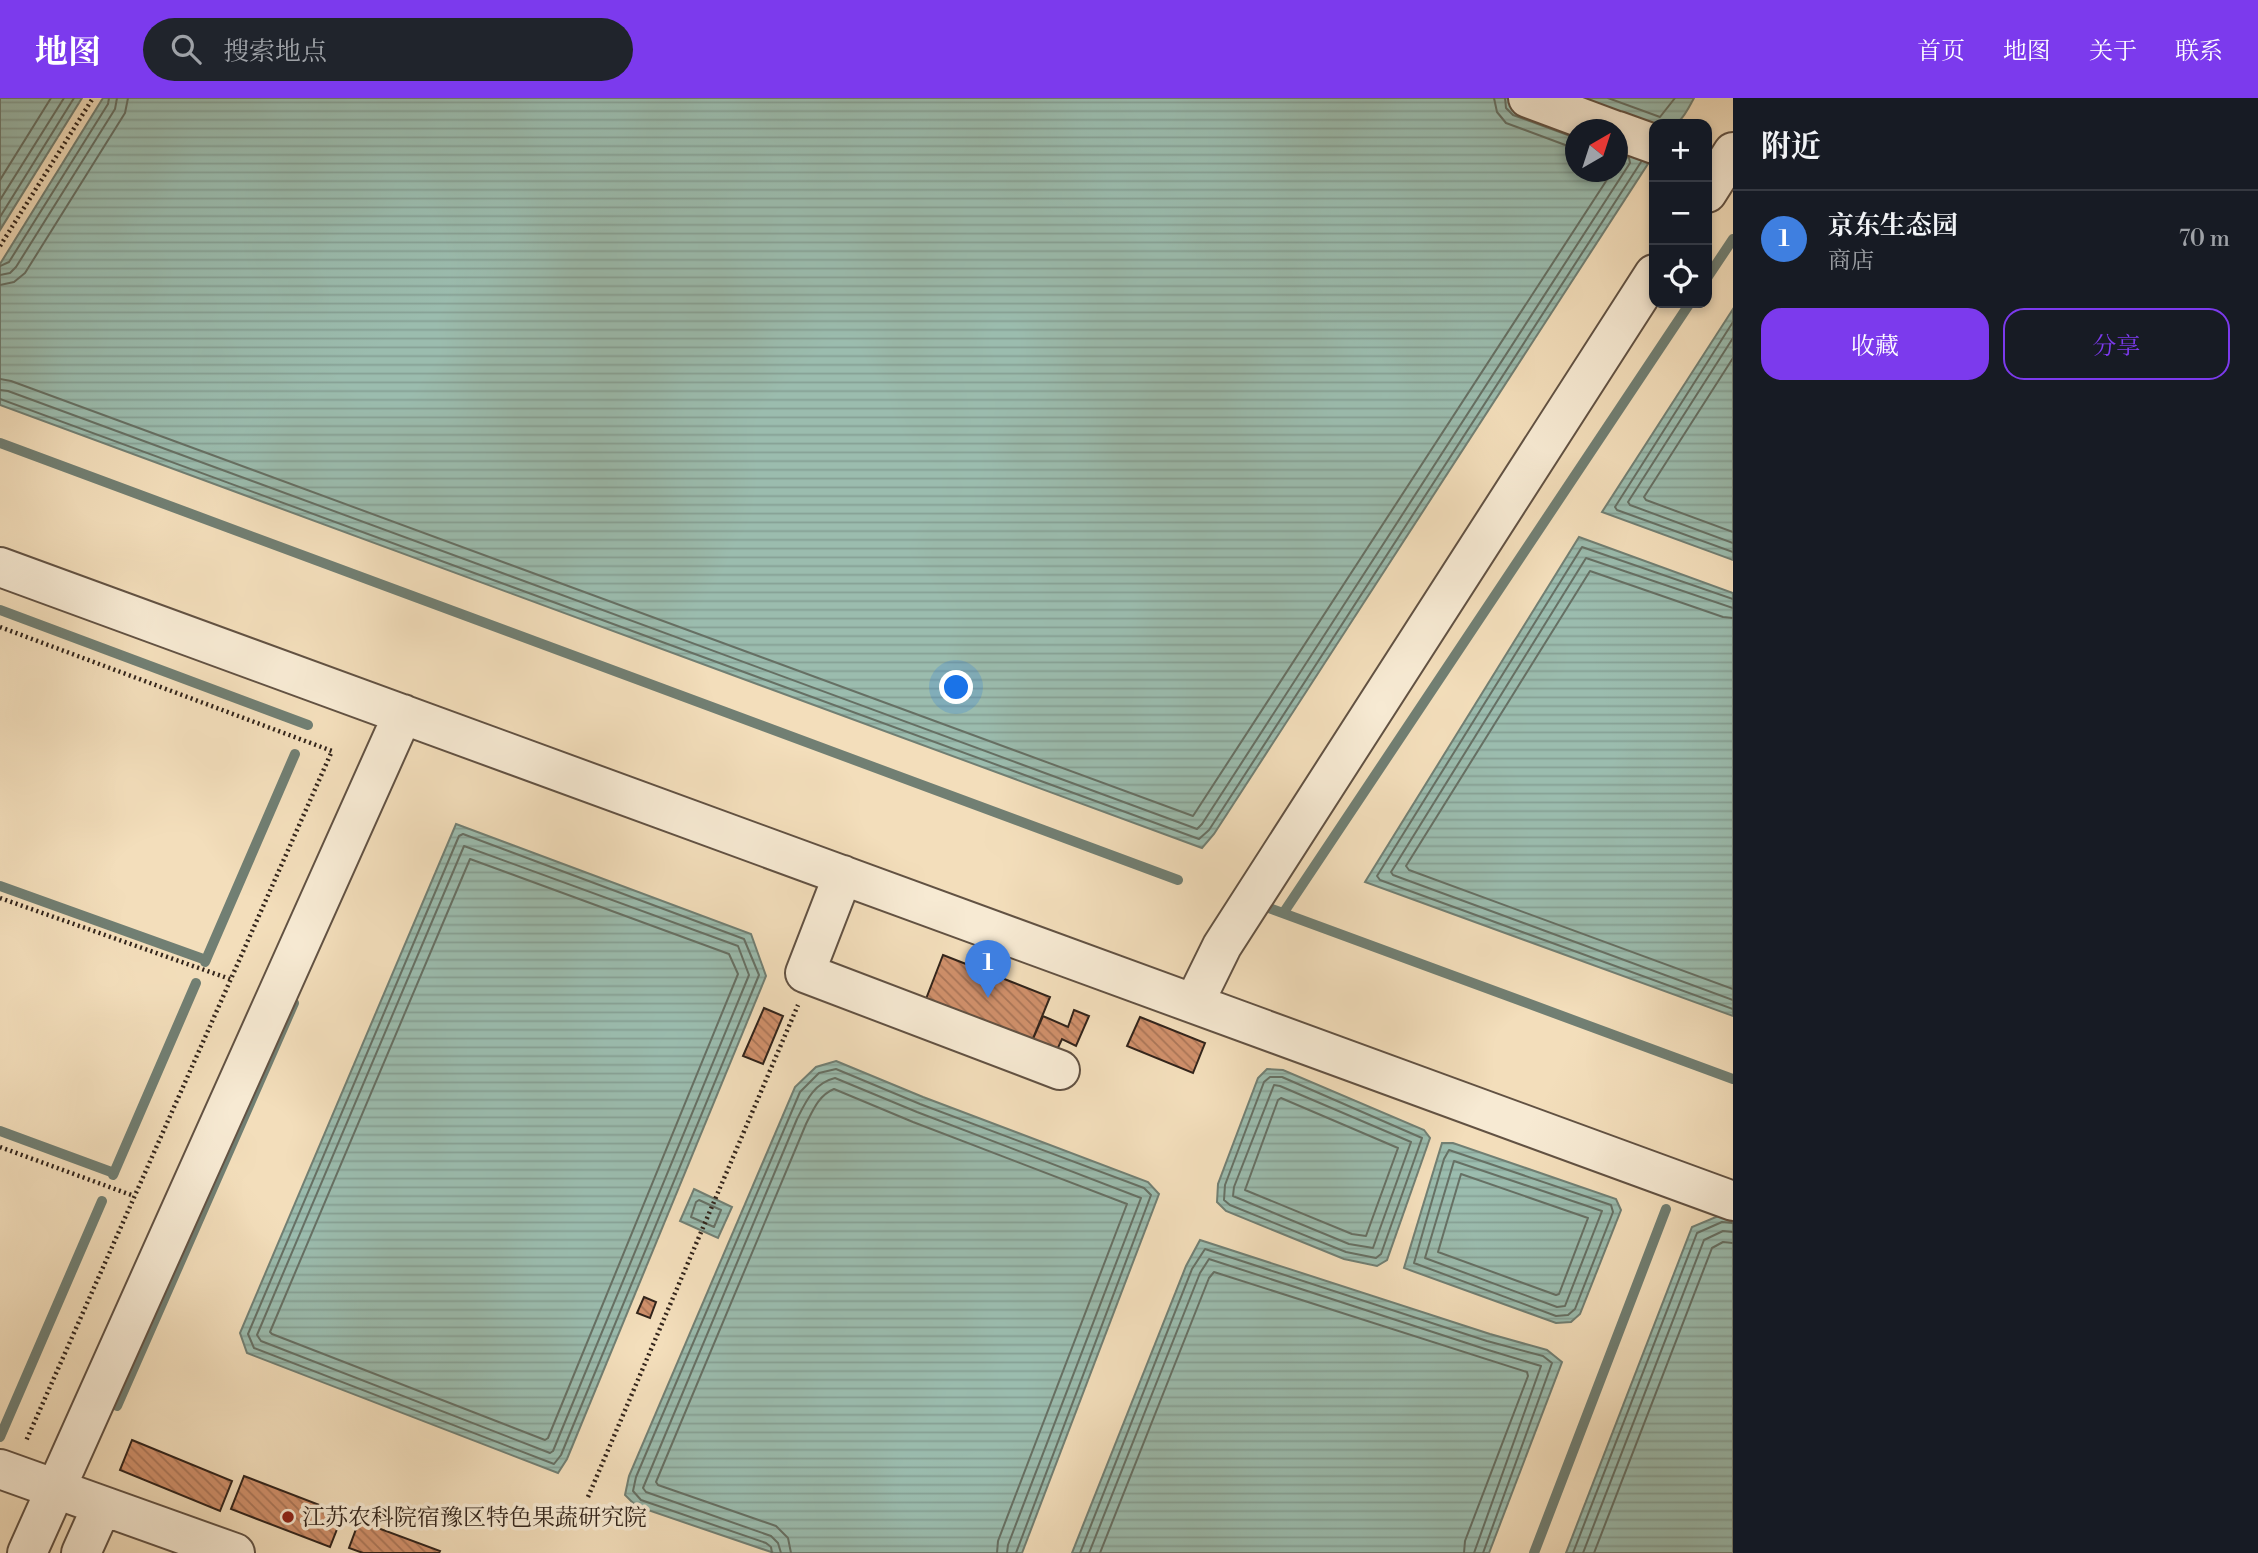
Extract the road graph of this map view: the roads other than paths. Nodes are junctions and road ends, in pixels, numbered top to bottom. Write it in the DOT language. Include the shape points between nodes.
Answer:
graph roads {
  1 [pos="1528,98"];
  2 [pos="1586,119"];
  3 [pos="1628,135"];
  4 [pos="1649,143"];
  5 [pos="1649,283"];
  6 [pos="0,567"];
  7 [pos="403,714"];
  8 [pos="843,875"];
  9 [pos="1194,1003"];
  10 [pos="1060,1070"];
  11 [pos="1733,1200"];
  12 [pos="6,1471"];
  13 [pos="56,1490"];
  14 [pos="102,1506"];
  15 [pos="27,1553"];
  16 [pos="81,1553"];
  17 [pos="235,1553"];
  1 -- 2 [label="street"];
  3 -- 4 [label="street"];
  5 -- 9 [label="street" via="1223,946"];
  6 -- 7 [label="street"];
  7 -- 8 [label="street"];
  7 -- 13 [label="street"];
  8 -- 9 [label="street"];
  8 -- 10 [label="street" via="805,973"];
  9 -- 11 [label="street"];
  12 -- 13 [label="street"];
  13 -- 14 [label="street"];
  13 -- 15 [label="street"];
  14 -- 16 [label="street"];
  14 -- 17 [label="street"];
}
